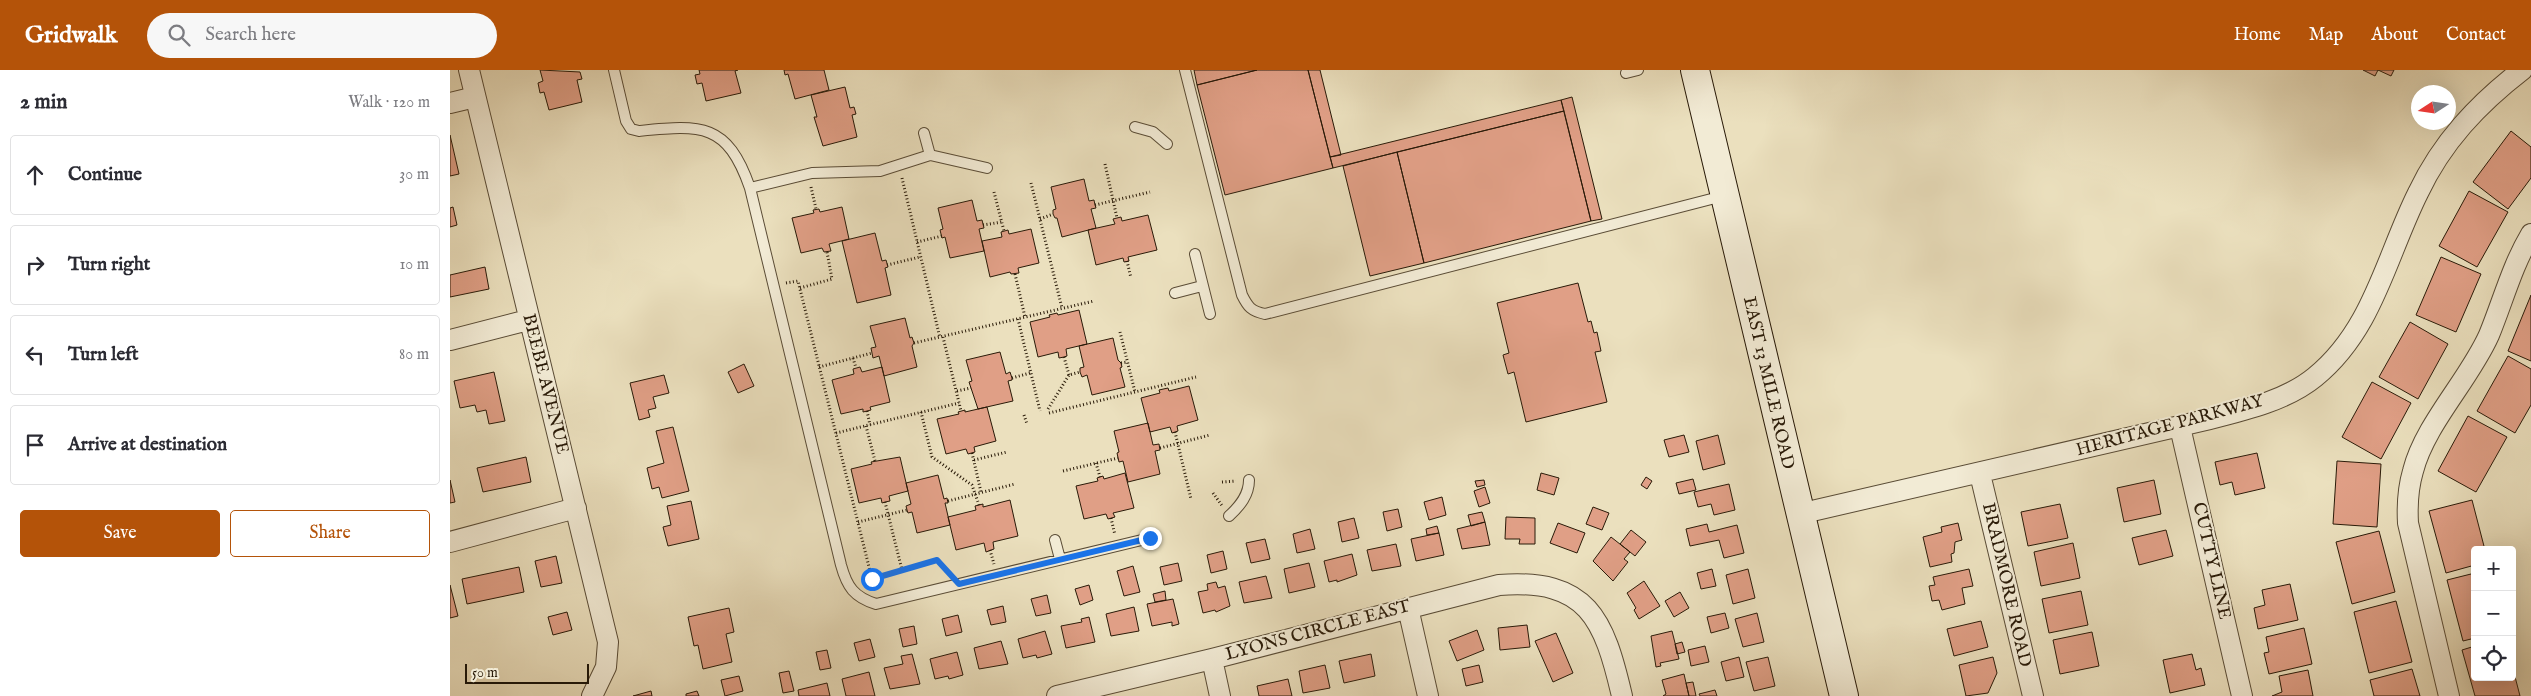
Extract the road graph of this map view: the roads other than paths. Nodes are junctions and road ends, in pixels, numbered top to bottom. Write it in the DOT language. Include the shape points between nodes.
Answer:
graph roads {
  1 [pos="469,70"];
  2 [pos="614,70"];
  3 [pos="1185,70"];
  4 [pos="1638,70"];
  5 [pos="1695,70"];
  6 [pos="2522,70"];
  7 [pos="1626,73"];
  8 [pos="475,97"];
  9 [pos="450,103"];
  10 [pos="1135,127"];
  11 [pos="924,133"];
  12 [pos="1167,144"];
  13 [pos="930,155"];
  14 [pos="988,168"];
  15 [pos="750,188"];
  16 [pos="1724,195"];
  17 [pos="2531,234"];
  18 [pos="1195,254"];
  19 [pos="1202,286"];
  20 [pos="1175,293"];
  21 [pos="1210,314"];
  22 [pos="528,320"];
  23 [pos="450,340"];
  24 [pos="2180,427"];
  25 [pos="1980,474"];
  26 [pos="1249,480"];
  27 [pos="576,508"];
  28 [pos="1799,514"];
  29 [pos="1229,516"];
  30 [pos="1150,538"];
  31 [pos="1055,540"];
  32 [pos="450,542"];
  33 [pos="1060,559"];
  34 [pos="1408,608"];
  35 [pos="1212,659"];
  36 [pos="592,696"];
  37 [pos="1057,696"];
  38 [pos="1220,696"];
  39 [pos="1428,696"];
  40 [pos="1622,696"];
  41 [pos="1844,696"];
  42 [pos="2033,696"];
  43 [pos="2242,696"];
  44 [pos="2449,696"];
  1 -- 8 [label="street, BEEBE AVENUE"];
  2 -- 15 [label="lane" via="626,121 631,129 692,128 709,132 725,141 736,153"];
  3 -- 16 [label="lane" via="1242,296 1248,307 1256,312 1265,314"];
  4 -- 7 [label="lane"];
  5 -- 16 [label="main road, EAST 13 MILE ROAD"];
  6 -- 24 [label="street, HERITAGE PARKWAY" via="2466,119 2437,158 2418,193 2361,325 2342,352 2314,378 2283,396"];
  8 -- 9 [label="street"];
  8 -- 22 [label="street, BEEBE AVENUE"];
  10 -- 12 [label="lane" via="1153,132"];
  11 -- 13 [label="lane"];
  13 -- 14 [label="lane"];
  13 -- 15 [label="lane" via="880,171 812,173"];
  15 -- 33 [label="lane" via="841,565 852,592 876,604"];
  16 -- 28 [label="main road, EAST 13 MILE ROAD"];
  17 -- 44 [label="street" via="2517,258 2488,336 2413,469 2407,499 2408,523"];
  18 -- 19 [label="lane"];
  19 -- 20 [label="lane"];
  19 -- 21 [label="lane"];
  22 -- 23 [label="street"];
  22 -- 27 [label="street, BEEBE AVENUE"];
  24 -- 25 [label="street, HERITAGE PARKWAY"];
  24 -- 43 [label="street, CUTTY LINE"];
  25 -- 28 [label="street, HERITAGE PARKWAY"];
  25 -- 42 [label="street, BRADMORE ROAD"];
  26 -- 29 [label="lane" via="1240,505"];
  27 -- 32 [label="street"];
  27 -- 36 [label="street, BEEBE AVENUE" via="608,642 606,667"];
  28 -- 41 [label="main road, EAST 13 MILE ROAD"];
  30 -- 33 [label="lane"];
  31 -- 33 [label="lane"];
  34 -- 35 [label="street, LYONS CIRCLE EAST"];
  34 -- 39 [label="street"];
  34 -- 40 [label="street, LYONS CIRCLE EAST" via="1499,585 1522,583 1559,589 1579,600 1592,613 1608,643"];
  35 -- 37 [label="street, LYONS CIRCLE EAST"];
  35 -- 38 [label="street"];
}
